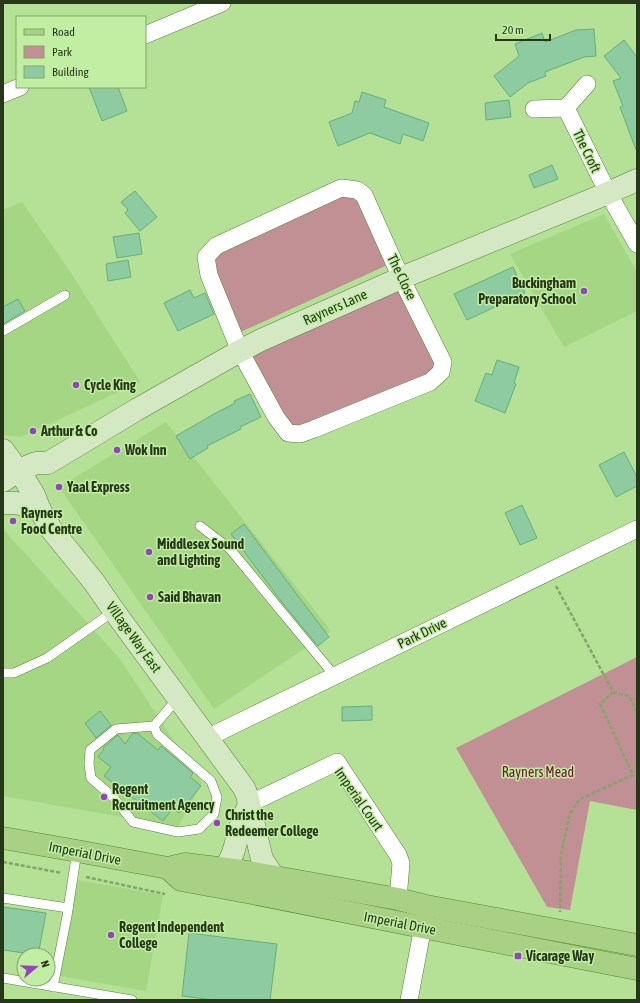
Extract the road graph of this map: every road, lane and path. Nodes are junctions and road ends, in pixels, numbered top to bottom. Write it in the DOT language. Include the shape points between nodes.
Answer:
graph roads {
  1 [pos="222,3"];
  2 [pos="146,35"];
  3 [pos="588,84"];
  4 [pos="18,88"];
  5 [pos="3,94"];
  6 [pos="566,108"];
  7 [pos="534,109"];
  8 [pos="637,180"];
  9 [pos="608,193"];
  10 [pos="637,244"];
  11 [pos="401,278"];
  12 [pos="65,295"];
  13 [pos="3,331"];
  14 [pos="240,351"];
  15 [pos="3,450"];
  16 [pos="48,463"];
  17 [pos="11,476"];
  18 [pos="37,502"];
  19 [pos="3,503"];
  20 [pos="200,526"];
  21 [pos="637,529"];
  22 [pos="548,572"];
  23 [pos="114,611"];
  24 [pos="3,673"];
  25 [pos="334,675"];
  26 [pos="613,692"];
  27 [pos="178,698"];
  28 [pos="637,713"];
  29 [pos="154,726"];
  30 [pos="208,739"];
  31 [pos="637,773"];
  32 [pos="633,775"];
  33 [pos="249,804"];
  34 [pos="3,838"];
  35 [pos="76,851"];
  36 [pos="168,868"];
  37 [pos="225,869"];
  38 [pos="273,876"];
  39 [pos="210,885"];
  40 [pos="3,898"];
  41 [pos="398,899"];
  42 [pos="426,906"];
  43 [pos="68,908"];
  44 [pos="422,928"];
  45 [pos="558,930"];
  46 [pos="637,945"];
  47 [pos="637,969"];
  48 [pos="56,971"];
  49 [pos="3,978"];
  50 [pos="16,980"];
  51 [pos="53,987"];
  52 [pos="132,1000"];
  53 [pos="409,1000"];
  1 -- 2 [label="street"];
  3 -- 6 [label="street"];
  4 -- 5 [label="street"];
  6 -- 7 [label="street"];
  6 -- 9 [label="street, The Croft"];
  8 -- 9 [label="street, Rayners Lane"];
  9 -- 10 [label="street, The Croft"];
  9 -- 11 [label="street, Rayners Lane"];
  11 -- 14 [label="street, Rayners Lane"];
  11 -- 14 [label="street, The Close" via="443,362 441,372 430,382 314,429 300,434 288,433 276,417"];
  11 -- 14 [label="street, The Close" via="364,195 357,190 341,188 216,246 206,257 209,275"];
  12 -- 13 [label="lane"];
  14 -- 16 [label="street, Rayners Lane"];
  15 -- 17 [label="street, Village Way East"];
  16 -- 17 [label="street, Rayners Lane" via="36,463"];
  16 -- 18 [label="street"];
  17 -- 18 [label="street, Village Way East"];
  18 -- 19 [label="street"];
  18 -- 23 [label="street, Village Way East" via="51,529"];
  20 -- 25 [label="lane" via="230,549"];
  21 -- 22 [label="street, Park Drive"];
  22 -- 25 [label="street, Park Drive"];
  22 -- 26 [label="path"];
  23 -- 24 [label="lane" via="47,658 14,673"];
  23 -- 27 [label="street, Village Way East"];
  25 -- 30 [label="street, Park Drive"];
  26 -- 28 [label="path" via="629,696"];
  26 -- 32 [label="path" via="600,704"];
  27 -- 29 [label="lane"];
  27 -- 30 [label="street, Village Way East"];
  29 -- 29 [label="lane" via="157,734 211,781 217,797 214,814 200,829 178,832 134,822 114,798 91,778 90,750 116,729"];
  30 -- 33 [label="street, Village Way East" via="244,788"];
  31 -- 32 [label="path"];
  32 -- 45 [label="path" via="580,799 570,813 561,855"];
  33 -- 37 [label="street"];
  33 -- 38 [label="street, Village Way East" via="262,859"];
  33 -- 41 [label="street, Imperial Court" via="337,762 398,855 401,863"];
  34 -- 35 [label="main road, Imperial Drive"];
  35 -- 36 [label="main road, Imperial Drive"];
  35 -- 43 [label="lane"];
  36 -- 37 [label="main road, Imperial Drive" via="185,864"];
  36 -- 39 [label="main road, Imperial Drive" via="181,880"];
  37 -- 38 [label="main road, Imperial Drive"];
  37 -- 39 [label="street"];
  38 -- 41 [label="main road, Imperial Drive"];
  39 -- 44 [label="main road, Imperial Drive"];
  40 -- 43 [label="lane"];
  41 -- 42 [label="main road, Imperial Drive"];
  42 -- 44 [label="street"];
  42 -- 45 [label="main road, Imperial Drive"];
  43 -- 48 [label="lane"];
  44 -- 47 [label="main road, Imperial Drive"];
  44 -- 53 [label="street"];
  45 -- 46 [label="main road, Imperial Drive"];
  49 -- 50 [label="lane"];
  51 -- 52 [label="lane"];
}
